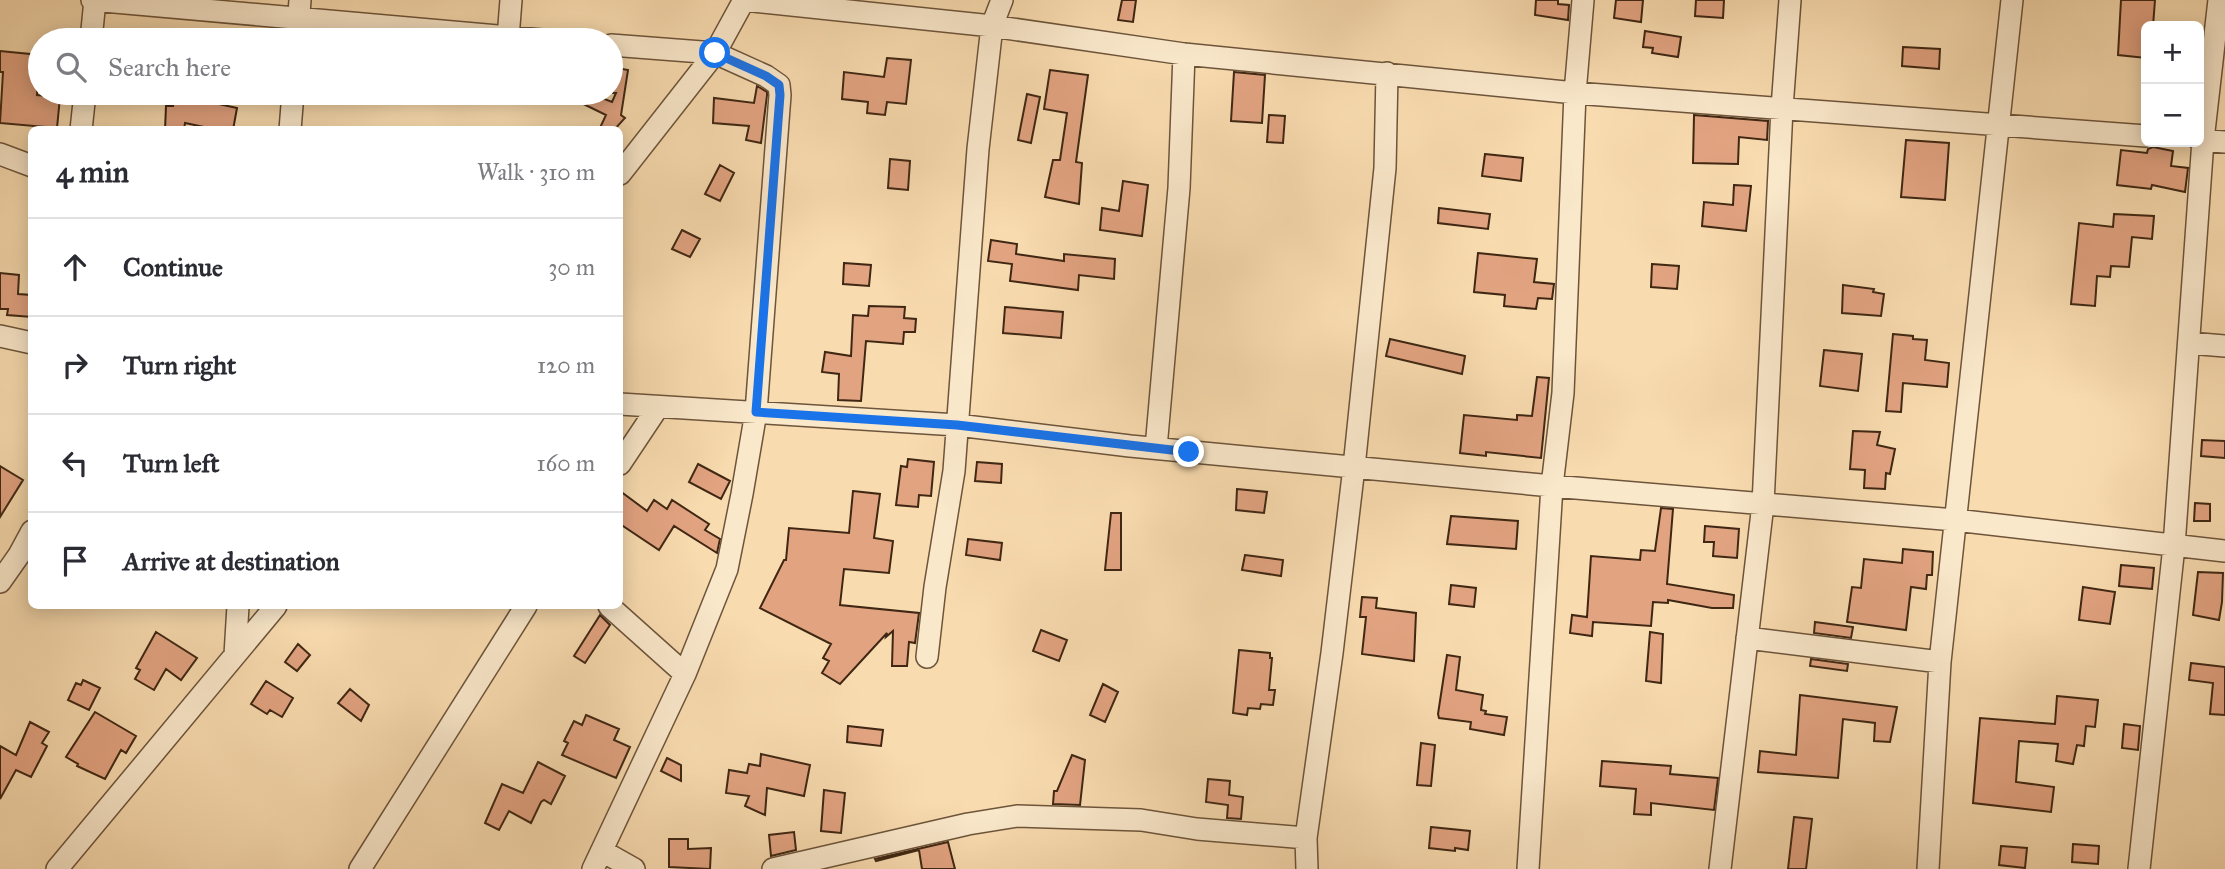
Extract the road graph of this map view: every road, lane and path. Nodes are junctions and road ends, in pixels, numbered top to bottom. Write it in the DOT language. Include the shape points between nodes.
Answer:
graph roads {
  1 [pos="94,0"];
  2 [pos="511,0"];
  3 [pos="744,0"];
  4 [pos="1002,0"];
  5 [pos="1583,0"];
  6 [pos="1790,0"];
  7 [pos="2012,0"];
  8 [pos="2219,0"];
  9 [pos="299,9"];
  10 [pos="992,26"];
  11 [pos="92,28"];
  12 [pos="298,28"];
  13 [pos="436,28"];
  14 [pos="509,28"];
  15 [pos="623,46"];
  16 [pos="715,53"];
  17 [pos="1184,54"];
  18 [pos="1387,73"];
  19 [pos="1575,93"];
  20 [pos="84,105"];
  21 [pos="292,105"];
  22 [pos="1782,108"];
  23 [pos="2204,117"];
  24 [pos="1998,125"];
  25 [pos="82,126"];
  26 [pos="290,126"];
  27 [pos="2141,136"];
  28 [pos="2204,140"];
  29 [pos="2225,142"];
  30 [pos="2201,147"];
  31 [pos="0,154"];
  32 [pos="28,164"];
  33 [pos="623,170"];
  34 [pos="0,336"];
  35 [pos="28,342"];
  36 [pos="2189,343"];
  37 [pos="2225,346"];
  38 [pos="623,404"];
  39 [pos="658,407"];
  40 [pos="756,412"];
  41 [pos="957,425"];
  42 [pos="1156,448"];
  43 [pos="623,460"];
  44 [pos="1354,467"];
  45 [pos="1552,486"];
  46 [pos="1763,504"];
  47 [pos="1955,520"];
  48 [pos="28,538"];
  49 [pos="2174,546"];
  50 [pos="2225,551"];
  51 [pos="0,582"];
  52 [pos="239,609"];
  53 [pos="273,609"];
  54 [pos="524,609"];
  55 [pos="612,609"];
  56 [pos="1747,638"];
  57 [pos="235,655"];
  58 [pos="927,657"];
  59 [pos="1940,662"];
  60 [pos="685,674"];
  61 [pos="1306,838"];
  62 [pos="597,860"];
  63 [pos="57,869"];
  64 [pos="360,869"];
  65 [pos="634,869"];
  66 [pos="772,869"];
  67 [pos="1307,869"];
  68 [pos="1528,869"];
  69 [pos="1720,869"];
  70 [pos="1928,869"];
  71 [pos="2140,869"];
  1 -- 9 [label="street"];
  1 -- 11 [label="street"];
  2 -- 14 [label="street"];
  3 -- 10 [label="street"];
  3 -- 16 [label="street"];
  4 -- 10 [label="street"];
  5 -- 19 [label="street"];
  6 -- 22 [label="street"];
  7 -- 24 [label="street"];
  8 -- 23 [label="street"];
  9 -- 12 [label="street"];
  9 -- 13 [label="street"];
  10 -- 17 [label="street"];
  10 -- 41 [label="street"];
  15 -- 16 [label="street"];
  16 -- 33 [label="street"];
  16 -- 40 [label="street" via="779,85"];
  17 -- 18 [label="street"];
  17 -- 42 [label="street" via="1179,188"];
  18 -- 19 [label="street"];
  18 -- 44 [label="street" via="1385,168"];
  19 -- 22 [label="street"];
  19 -- 45 [label="street" via="1563,393"];
  20 -- 25 [label="street"];
  21 -- 26 [label="street"];
  22 -- 24 [label="street"];
  22 -- 46 [label="street"];
  24 -- 27 [label="street"];
  24 -- 47 [label="street"];
  28 -- 29 [label="street"];
  30 -- 36 [label="street"];
  31 -- 32 [label="street"];
  34 -- 35 [label="street"];
  36 -- 37 [label="street"];
  36 -- 49 [label="street"];
  38 -- 39 [label="street"];
  39 -- 40 [label="street"];
  39 -- 43 [label="street"];
  40 -- 41 [label="street"];
  40 -- 60 [label="street" via="727,569"];
  41 -- 42 [label="street"];
  41 -- 58 [label="street"];
  42 -- 44 [label="street"];
  44 -- 45 [label="street"];
  44 -- 61 [label="street"];
  45 -- 46 [label="street"];
  45 -- 68 [label="street"];
  46 -- 47 [label="street"];
  46 -- 56 [label="street"];
  47 -- 49 [label="street"];
  47 -- 59 [label="street"];
  48 -- 51 [label="street"];
  49 -- 50 [label="street"];
  49 -- 71 [label="street"];
  52 -- 57 [label="street"];
  53 -- 57 [label="street"];
  54 -- 64 [label="street"];
  55 -- 60 [label="street"];
  56 -- 59 [label="street"];
  56 -- 69 [label="street"];
  57 -- 63 [label="street"];
  59 -- 70 [label="street"];
  60 -- 62 [label="street"];
  61 -- 66 [label="street" via="1141,820 1017,816"];
  61 -- 67 [label="street"];
  62 -- 65 [label="street"];
}
